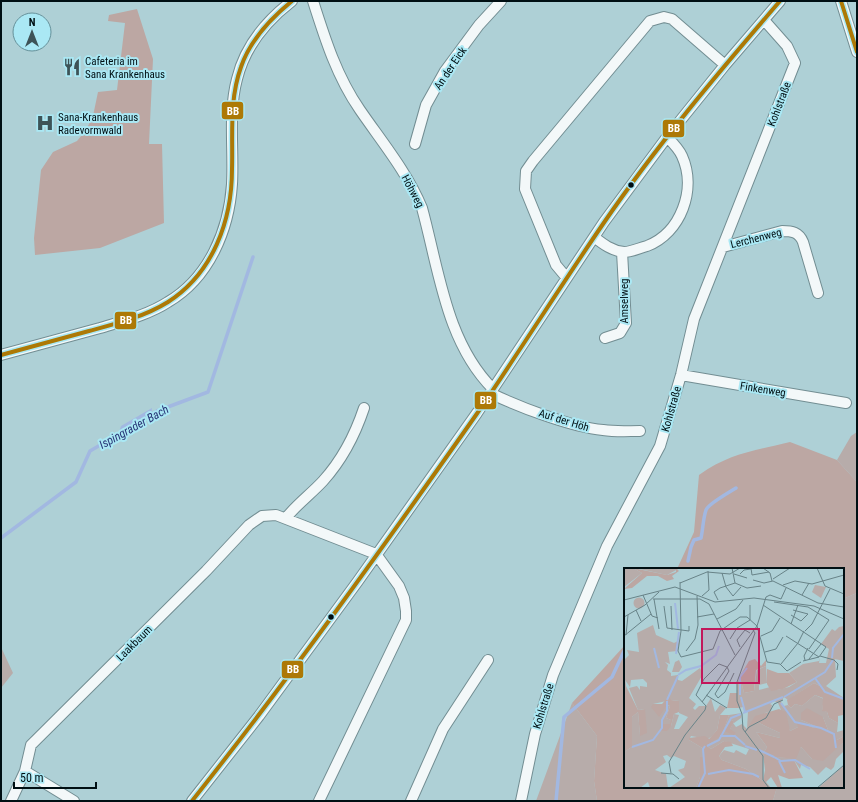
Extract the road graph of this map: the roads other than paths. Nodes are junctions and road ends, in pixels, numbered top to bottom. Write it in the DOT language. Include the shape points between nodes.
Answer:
graph roads {
  1 [pos="292,1"];
  2 [pos="313,1"];
  3 [pos="501,1"];
  4 [pos="780,1"];
  5 [pos="841,1"];
  6 [pos="764,20"];
  7 [pos="857,52"];
  8 [pos="725,65"];
  9 [pos="667,137"];
  10 [pos="415,144"];
  11 [pos="594,237"];
  12 [pos="723,247"];
  13 [pos="622,252"];
  14 [pos="566,277"];
  15 [pos="818,293"];
  16 [pos="605,338"];
  17 [pos="1,355"];
  18 [pos="680,375"];
  19 [pos="492,391"];
  20 [pos="846,403"];
  21 [pos="364,408"];
  22 [pos="640,430"];
  23 [pos="286,518"];
  24 [pos="376,554"];
  25 [pos="488,660"];
  26 [pos="24,771"];
  27 [pos="10,801"];
  28 [pos="74,801"];
  29 [pos="192,801"];
  30 [pos="319,801"];
  31 [pos="410,801"];
  32 [pos="521,801"];
  1 -- 17 [label="street" via="257,35 237,78 232,112 232,185 229,202 217,248 202,271 168,302 130,319"];
  2 -- 19 [label="street, Höhweg" via="324,40 335,66 359,109 385,144 416,194 427,225 441,290 478,374"];
  3 -- 10 [label="street, An der Eick" via="445,71 426,105"];
  4 -- 6 [label="street"];
  5 -- 7 [label="street"];
  6 -- 8 [label="street"];
  6 -- 12 [label="street, Kohlstraße" via="787,46 795,63"];
  8 -- 9 [label="street"];
  8 -- 14 [label="street" via="672,19 656,18 644,28 533,161 526,171 525,188 556,265"];
  9 -- 11 [label="street"];
  9 -- 13 [label="street" via="684,161 687,174 687,194 682,211 677,222 662,238 632,251"];
  11 -- 13 [label="street" via="608,248"];
  11 -- 14 [label="street"];
  12 -- 15 [label="street, Lerchenweg" via="782,231 796,233 803,242"];
  12 -- 18 [label="street, Kohlstraße" via="694,319"];
  13 -- 16 [label="street, Amselweg" via="626,323 620,334"];
  14 -- 19 [label="street"];
  18 -- 20 [label="street, Finkenweg"];
  18 -- 32 [label="street, Kohlstraße" via="660,446 607,546 553,675 535,734"];
  19 -- 22 [label="street, Auf der Höh" via="527,408 590,428 611,431"];
  19 -- 24 [label="street"];
  21 -- 23 [label="street" via="358,428 340,458 323,481 297,504"];
  23 -- 24 [label="street, Laakbaum"];
  23 -- 26 [label="street, Laakbaum" via="276,515 262,516 249,525 31,745"];
  24 -- 29 [label="street" via="258,716"];
  24 -- 30 [label="street" via="404,598 406,620"];
  25 -- 31 [label="street" via="444,729"];
  26 -- 27 [label="street, Laakbaum"];
  26 -- 28 [label="street"];
}
